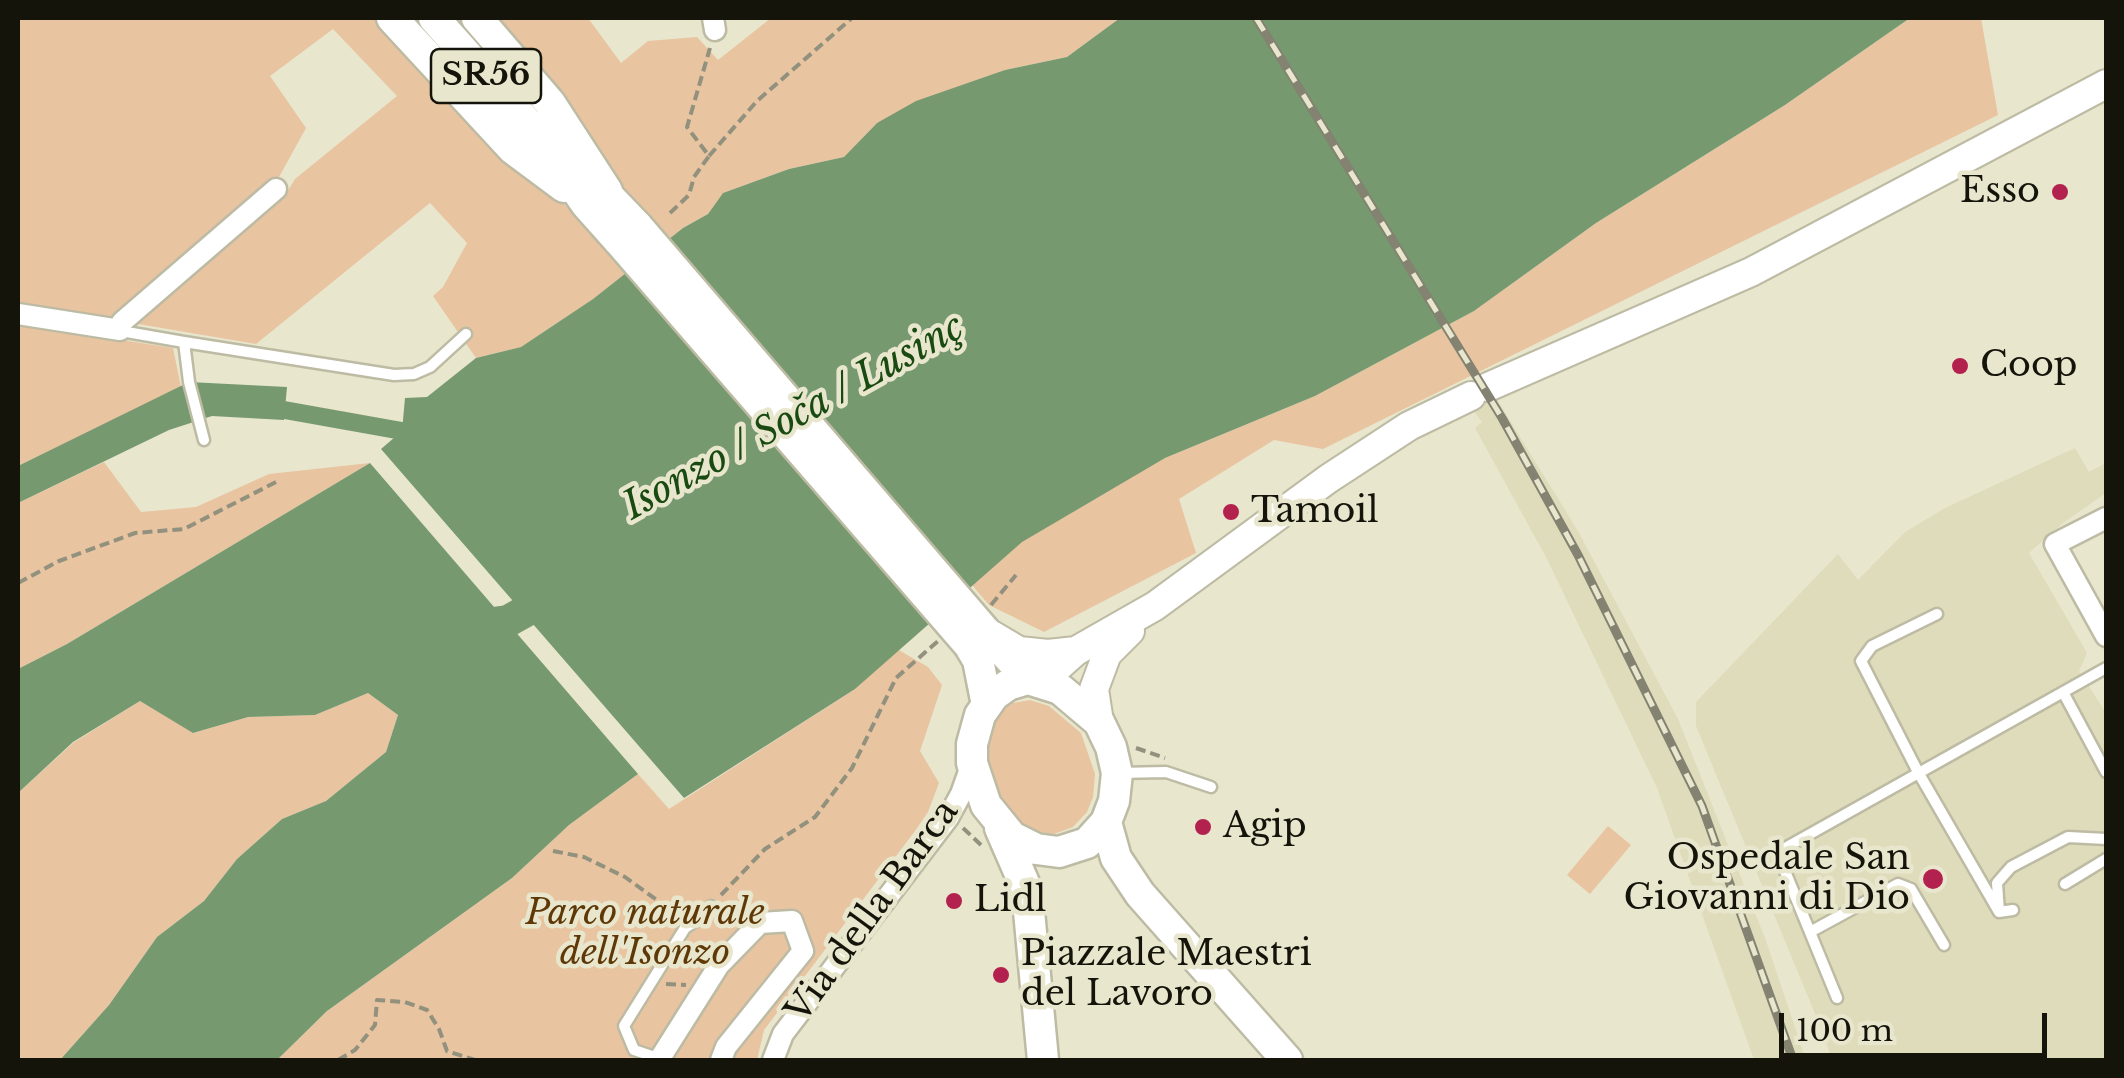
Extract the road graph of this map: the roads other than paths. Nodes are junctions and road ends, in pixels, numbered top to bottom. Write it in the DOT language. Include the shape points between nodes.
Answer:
graph roads {
  1 [pos="392,18"];
  2 [pos="434,18"];
  3 [pos="477,18"];
  4 [pos="2104,91"];
  5 [pos="276,190"];
  6 [pos="596,198"];
  7 [pos="18,314"];
  8 [pos="120,330"];
  9 [pos="466,334"];
  10 [pos="184,342"];
  11 [pos="202,434"];
  12 [pos="2106,518"];
  13 [pos="1155,606"];
  14 [pos="1936,614"];
  15 [pos="970,631"];
  16 [pos="2106,636"];
  17 [pos="1076,651"];
  18 [pos="2106,668"];
  19 [pos="1035,681"];
  20 [pos="2063,692"];
  21 [pos="987,705"];
  22 [pos="1099,722"];
  23 [pos="972,764"];
  24 [pos="1918,772"];
  25 [pos="2106,772"];
  26 [pos="1117,773"];
  27 [pos="1211,787"];
  28 [pos="997,821"];
  29 [pos="1106,822"];
  30 [pos="2106,839"];
  31 [pos="2106,859"];
  32 [pos="2065,884"];
  33 [pos="711,906"];
  34 [pos="2013,910"];
  35 [pos="1999,912"];
  36 [pos="1810,932"];
  37 [pos="1944,945"];
  38 [pos="1837,998"];
  39 [pos="661,1060"];
  40 [pos="721,1060"];
  41 [pos="773,1060"];
  42 [pos="1043,1060"];
  43 [pos="1287,1060"];
  1 -- 6 [label="main road" via="514,149"];
  2 -- 6 [label="main road, SR56"];
  3 -- 6 [label="main road" via="550,102"];
  4 -- 13 [label="main road" via="1751,272 1409,426"];
  5 -- 8 [label="street"];
  6 -- 15 [label="main road, SR56, bridge"];
  7 -- 8 [label="street"];
  8 -- 10 [label="lane"];
  9 -- 10 [label="lane" via="430,367 394,376"];
  10 -- 11 [label="lane"];
  12 -- 16 [label="street" via="2055,544"];
  13 -- 17 [label="main road"];
  13 -- 22 [label="main road" via="1107,654 1094,689"];
  14 -- 24 [label="lane" via="1872,646 1861,661"];
  15 -- 17 [label="main road" via="1020,651"];
  15 -- 19 [label="main road, SR56"];
  15 -- 21 [label="main road, SR56"];
  17 -- 19 [label="main road"];
  18 -- 20 [label="lane"];
  19 -- 21 [label="main road" via="1008,684"];
  19 -- 22 [label="main road" via="1078,700"];
  20 -- 24 [label="lane"];
  20 -- 25 [label="lane"];
  21 -- 23 [label="main road"];
  22 -- 26 [label="main road"];
  23 -- 28 [label="main road"];
  23 -- 41 [label="street, Via della Barca" via="948,818 783,1034"];
  24 -- 35 [label="lane"];
  24 -- 36 [label="lane" via="1785,848 1780,859"];
  26 -- 27 [label="lane" via="1166,772"];
  26 -- 29 [label="main road"];
  28 -- 29 [label="main road" via="1036,849 1060,852 1087,843"];
  28 -- 42 [label="main road" via="1027,890"];
  29 -- 43 [label="main road" via="1116,858 1140,894"];
  30 -- 35 [label="lane" via="2068,837 2011,867 1996,883"];
  31 -- 32 [label="lane"];
  33 -- 39 [label="lane" via="691,925 624,1026 634,1050"];
  34 -- 35 [label="lane"];
  36 -- 37 [label="lane" via="1898,884 1911,889"];
  36 -- 38 [label="lane"];
  39 -- 40 [label="street" via="719,966 760,923 792,921 802,952"];
}
